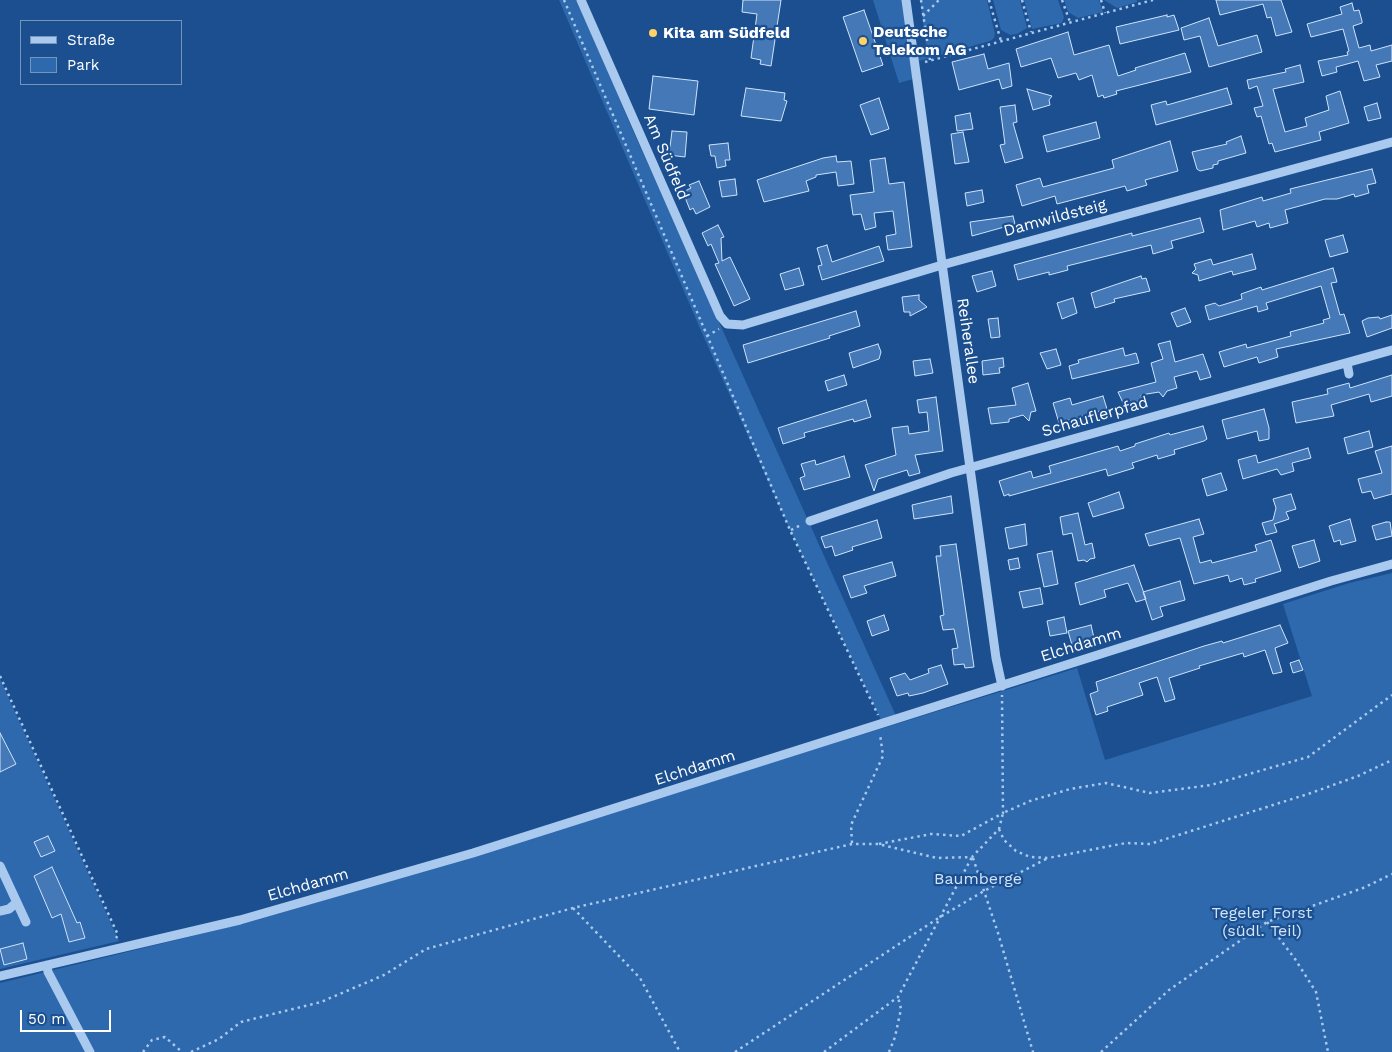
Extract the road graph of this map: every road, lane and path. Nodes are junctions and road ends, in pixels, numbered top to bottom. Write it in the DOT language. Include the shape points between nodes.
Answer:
graph roads {
  1 [pos="564,0"];
  2 [pos="581,0"];
  3 [pos="906,0"];
  4 [pos="921,0"];
  5 [pos="939,0"];
  6 [pos="989,0"];
  7 [pos="1022,0"];
  8 [pos="1062,0"];
  9 [pos="1101,0"];
  10 [pos="1153,0"];
  11 [pos="1141,2"];
  12 [pos="1105,13"];
  13 [pos="923,16"];
  14 [pos="1070,22"];
  15 [pos="1031,32"];
  16 [pos="1001,40"];
  17 [pos="930,60"];
  18 [pos="915,64"];
  19 [pos="1392,142"];
  20 [pos="942,265"];
  21 [pos="726,324"];
  22 [pos="707,336"];
  23 [pos="1392,350"];
  24 [pos="1347,363"];
  25 [pos="1350,374"];
  26 [pos="971,467"];
  27 [pos="810,521"];
  28 [pos="1392,564"];
  29 [pos="0,676"];
  30 [pos="1002,686"];
  31 [pos="1392,695"];
  32 [pos="880,725"];
  33 [pos="1392,760"];
  34 [pos="1003,813"];
  35 [pos="999,829"];
  36 [pos="852,844"];
  37 [pos="878,844"];
  38 [pos="972,857"];
  39 [pos="1048,858"];
  40 [pos="0,866"];
  41 [pos="1392,874"];
  42 [pos="984,891"];
  43 [pos="16,903"];
  44 [pos="573,908"];
  45 [pos="0,911"];
  46 [pos="940,917"];
  47 [pos="26,922"];
  48 [pos="1267,922"];
  49 [pos="118,935"];
  50 [pos="47,965"];
  51 [pos="0,976"];
  52 [pos="898,997"];
  53 [pos="90,1052"];
  54 [pos="144,1052"];
  55 [pos="182,1052"];
  56 [pos="191,1052"];
  57 [pos="680,1052"];
  58 [pos="735,1052"];
  59 [pos="824,1052"];
  60 [pos="890,1052"];
  61 [pos="1033,1052"];
  62 [pos="1101,1052"];
  63 [pos="1328,1052"];
  1 -- 22 [label="path"];
  2 -- 21 [label="street, Am Südfeld"];
  3 -- 18 [label="street, Reiherallee"];
  4 -- 13 [label="path"];
  5 -- 13 [label="path"];
  6 -- 16 [label="path"];
  7 -- 15 [label="path"];
  8 -- 14 [label="path"];
  9 -- 12 [label="path"];
  10 -- 11 [label="path"];
  11 -- 12 [label="path"];
  12 -- 14 [label="path"];
  13 -- 17 [label="path"];
  14 -- 15 [label="path"];
  15 -- 16 [label="path"];
  16 -- 17 [label="path"];
  17 -- 18 [label="path"];
  18 -- 20 [label="street, Reiherallee"];
  19 -- 20 [label="street, Damwildsteig"];
  20 -- 21 [label="street, Damwildsteig" via="743,324"];
  20 -- 26 [label="street, Reiherallee"];
  21 -- 22 [label="path"];
  22 -- 32 [label="path" via="790,530"];
  23 -- 24 [label="street, Schauflerpfad"];
  24 -- 25 [label="street"];
  24 -- 26 [label="street, Schauflerpfad"];
  26 -- 27 [label="street, Schauflerpfad"];
  26 -- 30 [label="street, Reiherallee"];
  28 -- 30 [label="street, Elchdamm"];
  29 -- 49 [label="path"];
  30 -- 32 [label="street, Elchdamm"];
  30 -- 34 [label="path"];
  31 -- 34 [label="path" via="1308,757 1202,786 1150,793 1106,783 1070,789"];
  32 -- 36 [label="path" via="883,756 851,825"];
  32 -- 50 [label="street, Elchdamm" via="294,905"];
  33 -- 39 [label="path" via="1320,790 1176,838 1150,844 1126,843"];
  34 -- 35 [label="path"];
  34 -- 37 [label="path" via="961,836 931,834"];
  35 -- 38 [label="path"];
  35 -- 39 [label="path" via="1004,840 1016,851 1030,857"];
  36 -- 37 [label="path"];
  36 -- 44 [label="path"];
  37 -- 38 [label="path" via="937,858"];
  38 -- 42 [label="path"];
  38 -- 46 [label="path"];
  39 -- 42 [label="path"];
  40 -- 43 [label="street"];
  41 -- 48 [label="path" via="1363,888"];
  42 -- 46 [label="path"];
  42 -- 61 [label="path"];
  43 -- 45 [label="street"];
  43 -- 47 [label="street"];
  44 -- 56 [label="path" via="426,949 384,975 322,1002 241,1022 219,1039"];
  44 -- 57 [label="path" via="640,978"];
  46 -- 52 [label="path"];
  46 -- 58 [label="path"];
  48 -- 62 [label="path" via="1169,990"];
  48 -- 63 [label="path" via="1296,959 1316,992"];
  50 -- 51 [label="street, Elchdamm"];
  50 -- 53 [label="street"];
  52 -- 59 [label="path"];
  52 -- 60 [label="path" via="901,1009"];
  54 -- 55 [label="path" via="152,1040 165,1037"];
}
